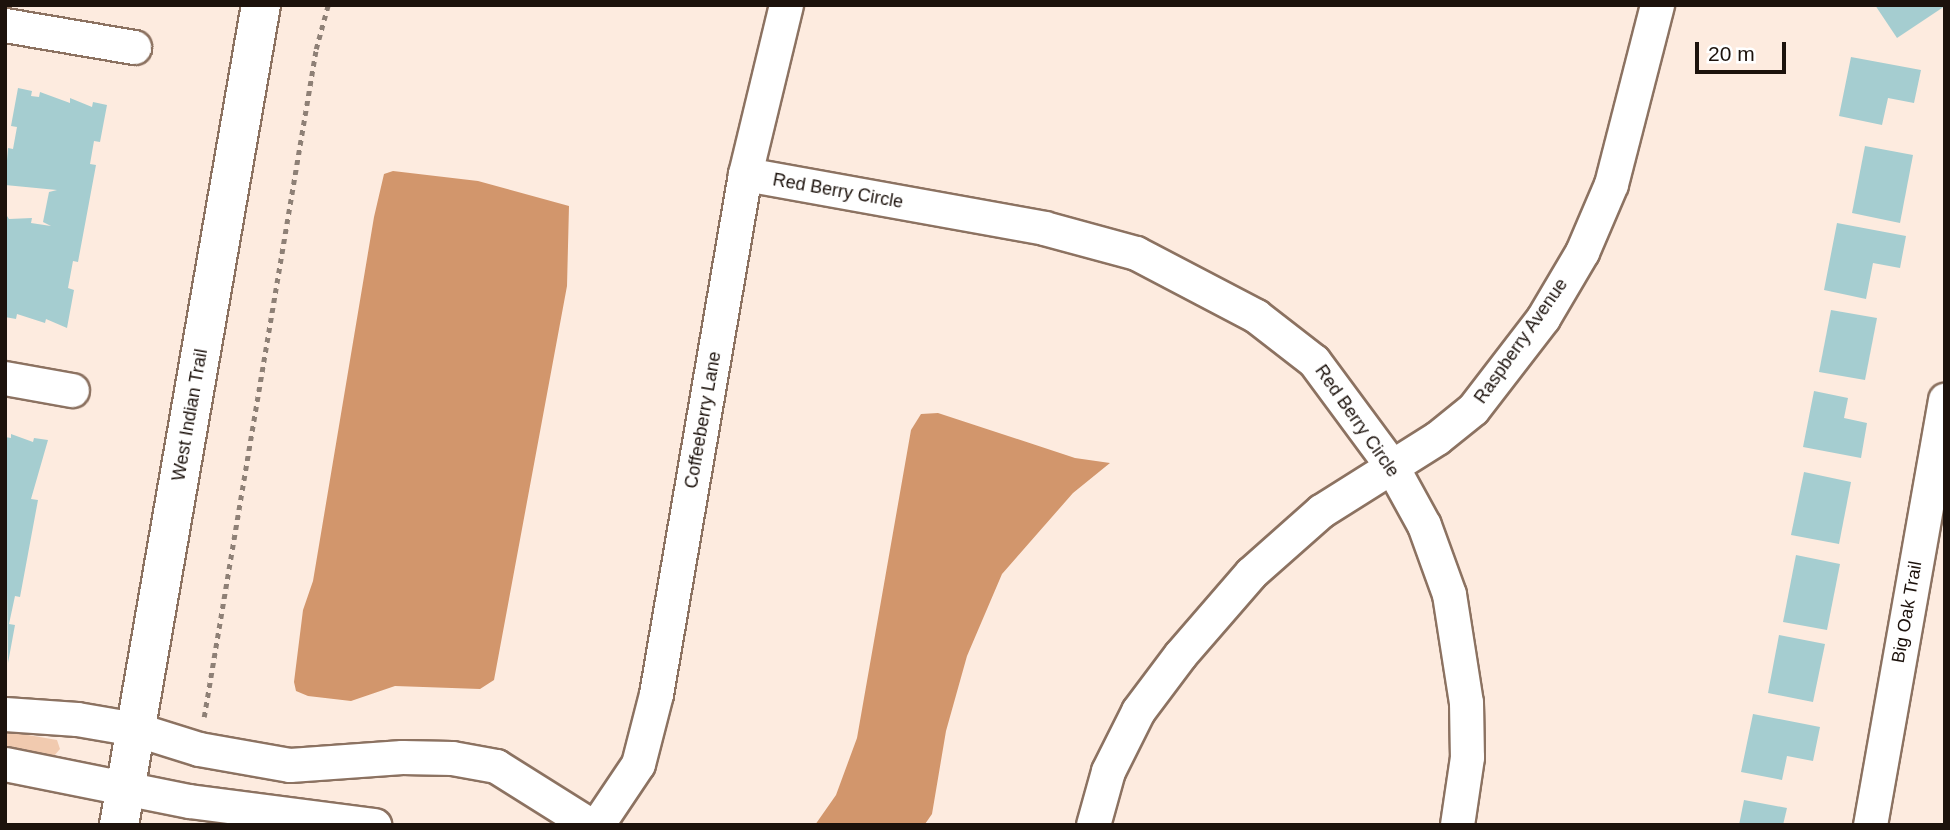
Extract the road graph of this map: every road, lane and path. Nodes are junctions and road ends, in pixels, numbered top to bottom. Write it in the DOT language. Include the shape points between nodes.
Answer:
graph roads {
  1 [pos="261,5"];
  2 [pos="328,5"];
  3 [pos="786,5"];
  4 [pos="1657,5"];
  5 [pos="5,25"];
  6 [pos="134,47"];
  7 [pos="746,174"];
  8 [pos="5,378"];
  9 [pos="72,390"];
  10 [pos="1945,400"];
  11 [pos="1391,466"];
  12 [pos="5,714"];
  13 [pos="135,729"];
  14 [pos="199,749"];
  15 [pos="5,764"];
  16 [pos="122,807"];
  17 [pos="374,825"];
  18 [pos="590,825"];
  19 [pos="597,825"];
  20 [pos="1093,825"];
  21 [pos="1457,825"];
  22 [pos="1870,825"];
  1 -- 13 [label="main road, West Indian Trail"];
  2 -- 14 [label="path" via="316,49"];
  3 -- 7 [label="street, Coffeeberry Lane"];
  4 -- 11 [label="street, Raspberry Avenue" via="1611,184 1582,253 1543,318 1473,409"];
  5 -- 6 [label="street"];
  7 -- 11 [label="street, Red Berry Circle" via="1044,228 1136,253 1256,316 1314,361"];
  7 -- 19 [label="street, Coffeeberry Lane" via="656,694 638,764"];
  8 -- 9 [label="street"];
  10 -- 22 [label="street, Big Oak Trail"];
  11 -- 20 [label="street, Raspberry Avenue" via="1321,511 1251,573 1180,654 1138,711 1108,771"];
  11 -- 21 [label="street, Red Berry Circle" via="1424,525 1449,594 1468,757"];
  12 -- 13 [label="street"];
  13 -- 14 [label="street"];
  13 -- 16 [label="main road, West Indian Trail"];
  14 -- 18 [label="street" via="290,765 402,757 452,758 496,766"];
  15 -- 16 [label="street"];
  16 -- 17 [label="street" via="188,801"];
}
